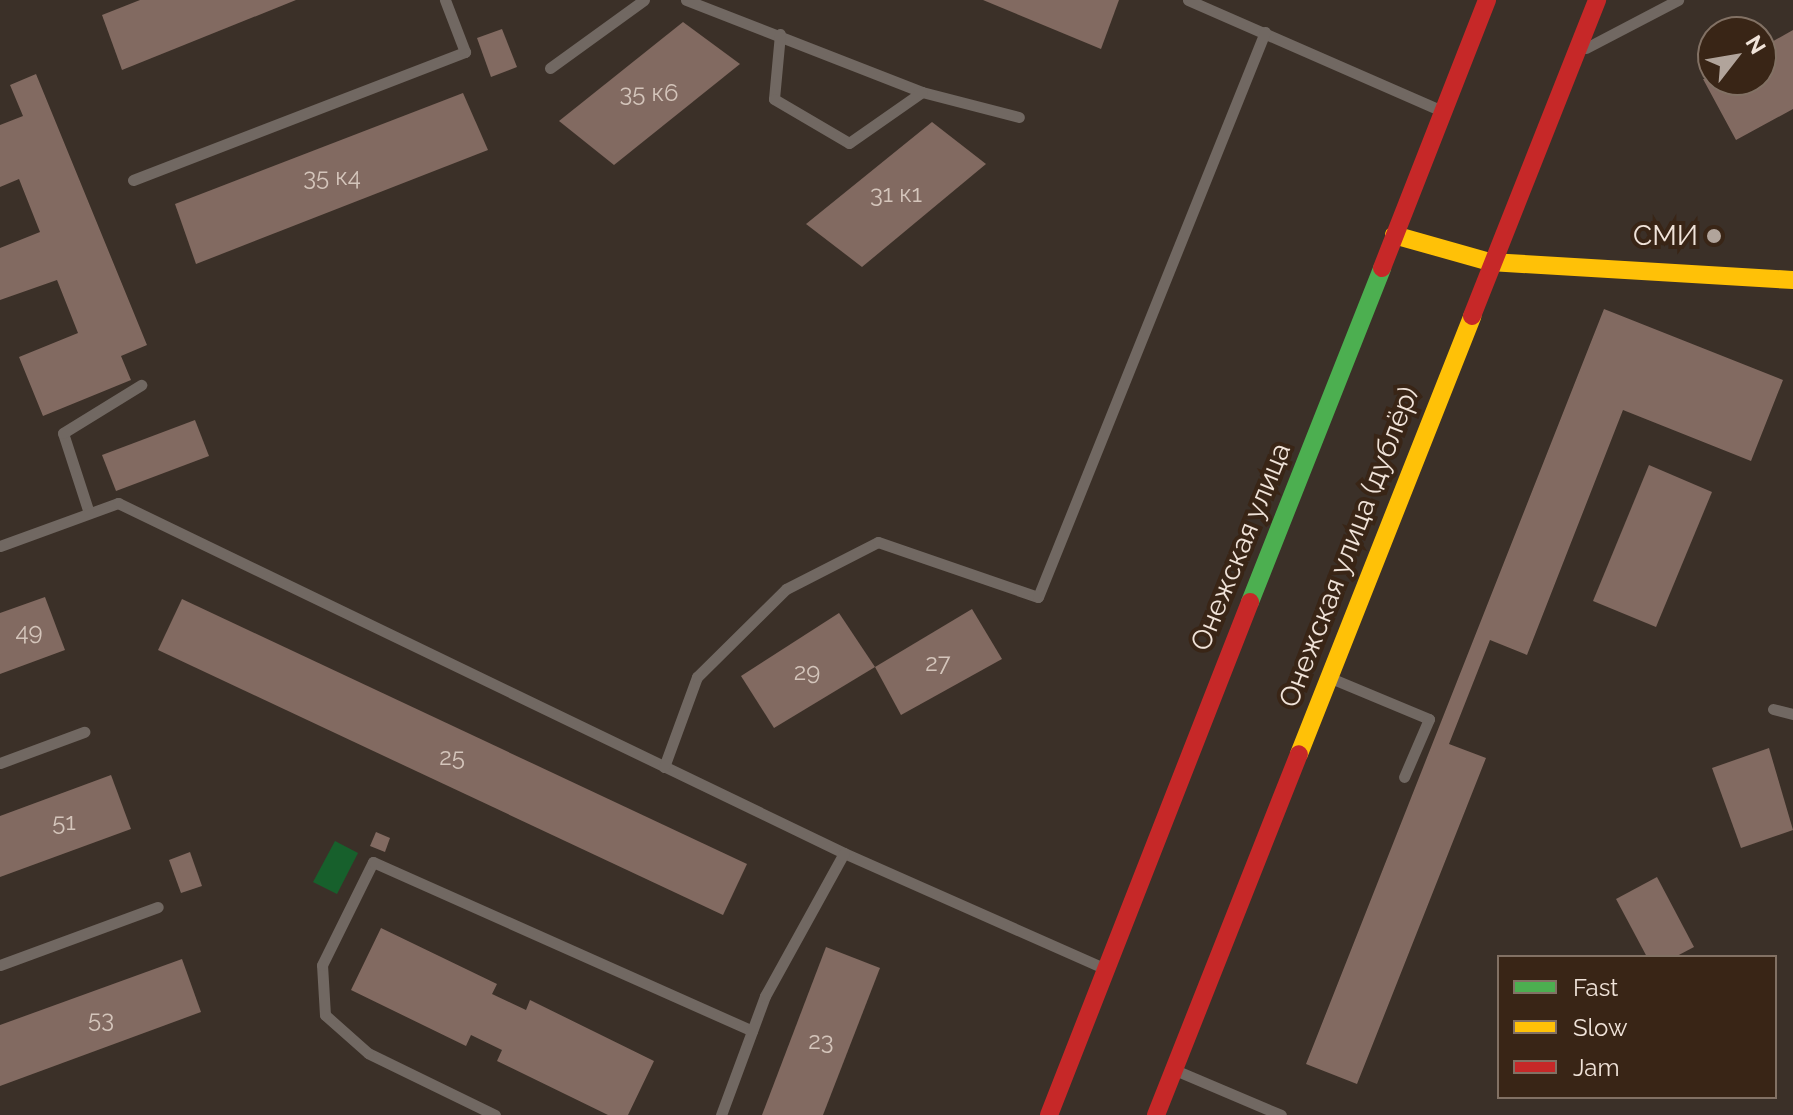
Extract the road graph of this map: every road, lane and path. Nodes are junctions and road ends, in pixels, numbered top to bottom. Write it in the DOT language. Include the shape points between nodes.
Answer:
graph roads {
  1 [pos="445,0"];
  2 [pos="644,0"];
  3 [pos="686,0"];
  4 [pos="1188,0"];
  5 [pos="1487,0"];
  6 [pos="1597,0"];
  7 [pos="1678,0"];
  8 [pos="1265,32"];
  9 [pos="780,34"];
  10 [pos="1575,54"];
  11 [pos="550,68"];
  12 [pos="922,92"];
  13 [pos="1443,111"];
  14 [pos="1019,117"];
  15 [pos="133,180"];
  16 [pos="1394,235"];
  17 [pos="1490,262"];
  18 [pos="1793,280"];
  19 [pos="141,385"];
  20 [pos="89,513"];
  21 [pos="0,546"];
  22 [pos="1329,677"];
  23 [pos="1773,709"];
  24 [pos="1793,714"];
  25 [pos="84,732"];
  26 [pos="0,763"];
  27 [pos="664,767"];
  28 [pos="1404,777"];
  29 [pos="844,853"];
  30 [pos="158,907"];
  31 [pos="0,965"];
  32 [pos="1104,968"];
  33 [pos="752,1031"];
  34 [pos="1174,1070"];
  35 [pos="495,1115"];
  36 [pos="721,1115"];
  37 [pos="1049,1115"];
  38 [pos="1156,1115"];
  39 [pos="1281,1115"];
  1 -- 15 [label="lane" via="465,52"];
  2 -- 11 [label="lane"];
  3 -- 9 [label="lane"];
  4 -- 8 [label="lane"];
  5 -- 13 [label="street, Онежская улица"];
  6 -- 10 [label="street, Онежская улица (дублёр)"];
  7 -- 10 [label="lane"];
  8 -- 13 [label="lane"];
  8 -- 27 [label="lane" via="1038,597 878,542 786,589 697,677"];
  9 -- 12 [label="lane"];
  9 -- 12 [label="lane" via="774,99 849,143"];
  10 -- 17 [label="street, Онежская улица (дублёр)"];
  12 -- 14 [label="lane"];
  13 -- 16 [label="street, Онежская улица"];
  16 -- 17 [label="street"];
  16 -- 32 [label="street, Онежская улица"];
  17 -- 18 [label="street"];
  17 -- 22 [label="street, Онежская улица (дублёр)"];
  19 -- 20 [label="lane" via="63,433"];
  20 -- 21 [label="lane"];
  20 -- 27 [label="lane" via="118,503"];
  22 -- 28 [label="lane" via="1429,719"];
  22 -- 34 [label="street, Онежская улица (дублёр)"];
  23 -- 24 [label="lane"];
  25 -- 26 [label="lane"];
  27 -- 29 [label="lane"];
  29 -- 32 [label="lane"];
  29 -- 33 [label="lane"];
  30 -- 31 [label="lane"];
  32 -- 37 [label="street, Онежская улица"];
  33 -- 35 [label="lane" via="373,862 322,965 325,1015 368,1053"];
  33 -- 36 [label="lane"];
  34 -- 38 [label="street, Онежская улица (дублёр)"];
  34 -- 39 [label="lane"];
}
